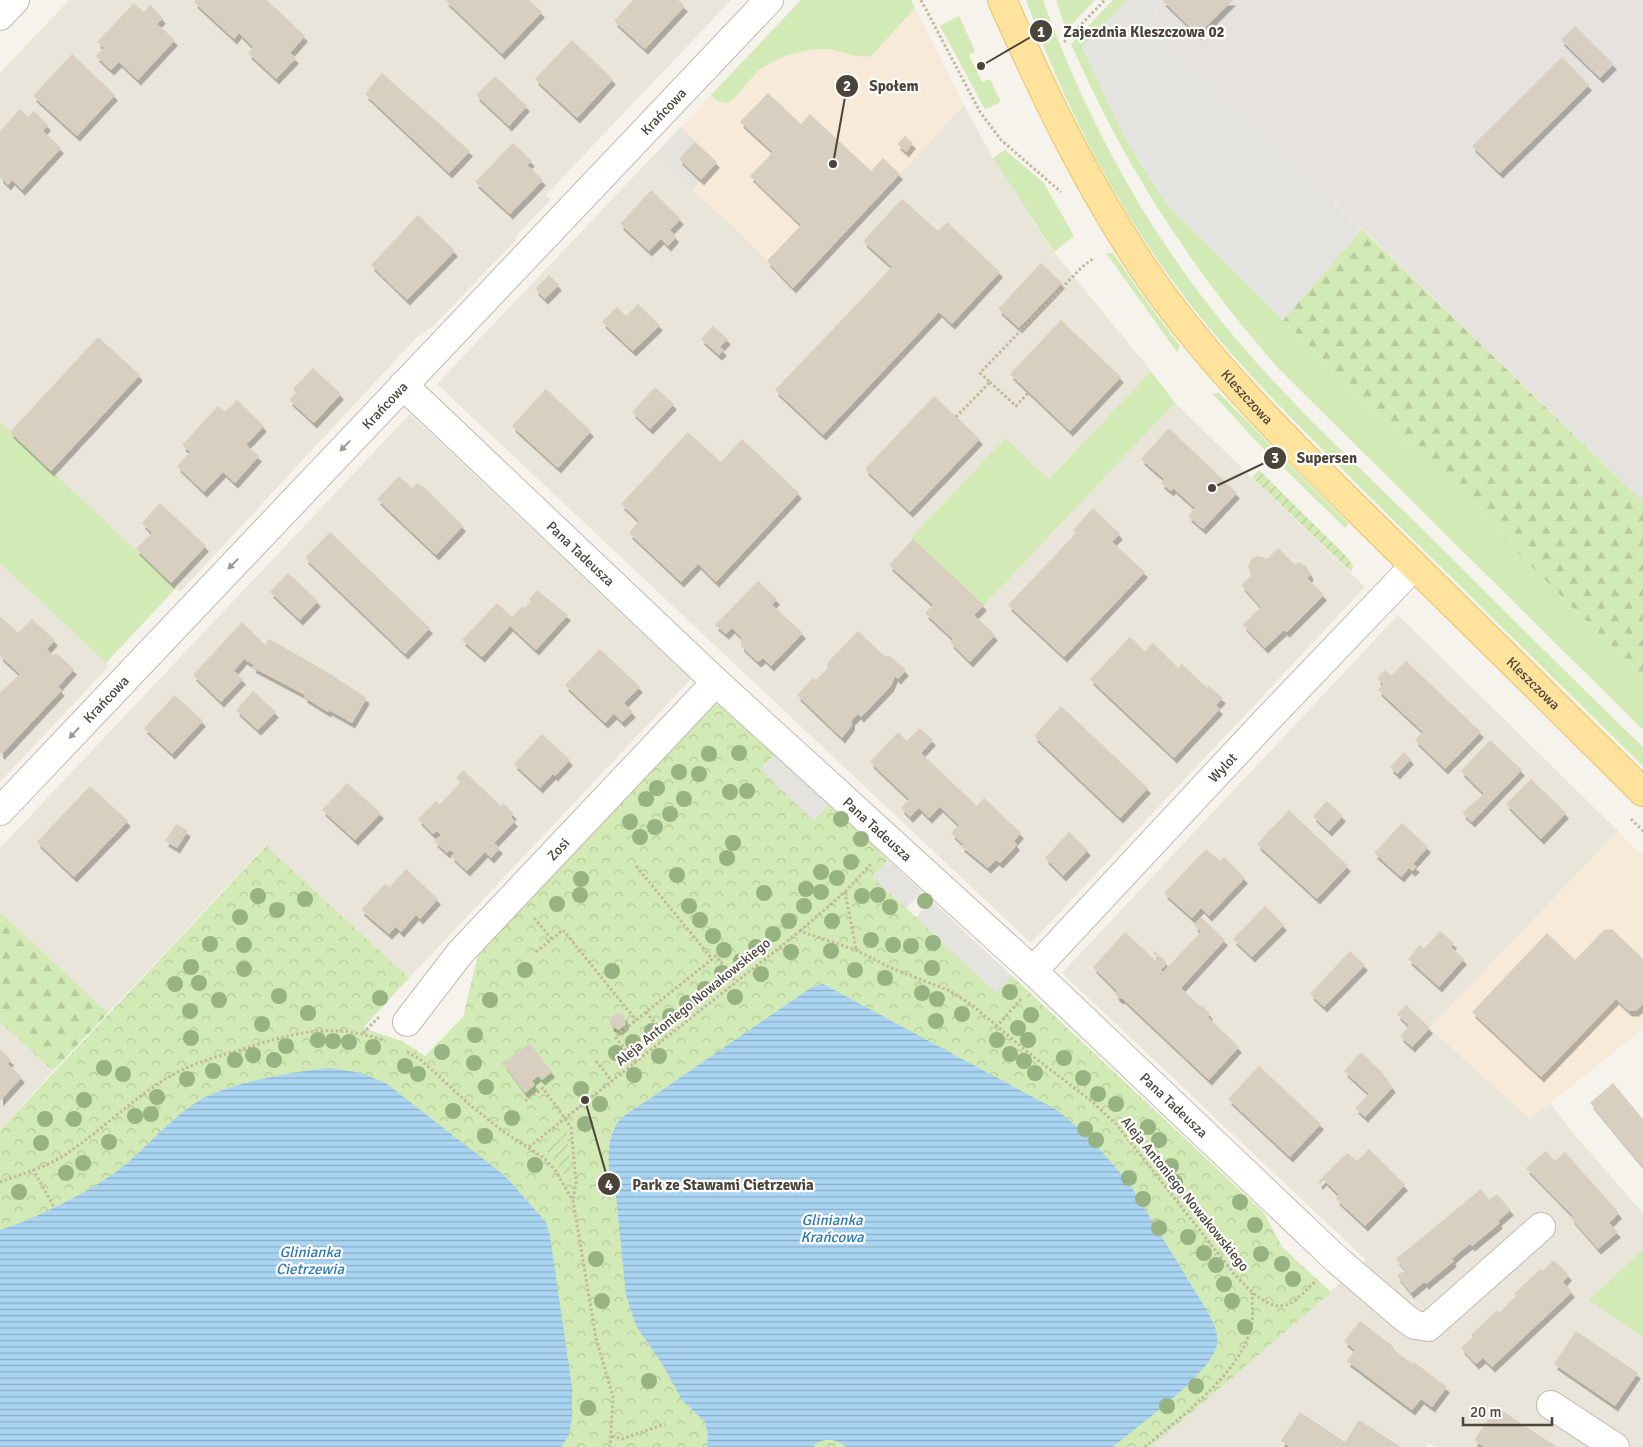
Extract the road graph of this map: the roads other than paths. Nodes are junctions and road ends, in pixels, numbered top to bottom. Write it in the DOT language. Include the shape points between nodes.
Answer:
graph roads {
  1 [pos="15,0"];
  2 [pos="769,0"];
  3 [pos="1002,0"];
  4 [pos="0,16"];
  5 [pos="403,385"];
  6 [pos="1414,566"];
  7 [pos="716,682"];
  8 [pos="1643,792"];
  9 [pos="0,811"];
  10 [pos="1036,975"];
  11 [pos="407,1022"];
  12 [pos="1541,1227"];
  13 [pos="1551,1404"];
  14 [pos="1615,1447"];
  1 -- 4 [label="street"];
  2 -- 5 [label="street, Krańcowa"];
  3 -- 6 [label="main road, Kleszczowa" via="1098,195 1151,280 1223,371"];
  5 -- 7 [label="street, Pana Tadeusza"];
  5 -- 9 [label="street, Krańcowa, one-way"];
  6 -- 8 [label="main road, Kleszczowa"];
  6 -- 10 [label="street, Wylot" via="1250,736"];
  7 -- 10 [label="street, Pana Tadeusza"];
  7 -- 11 [label="street, Zosi" via="460,953"];
  10 -- 12 [label="street, Pana Tadeusza" via="1344,1266 1415,1325 1428,1327"];
  13 -- 14 [label="street"];
}
